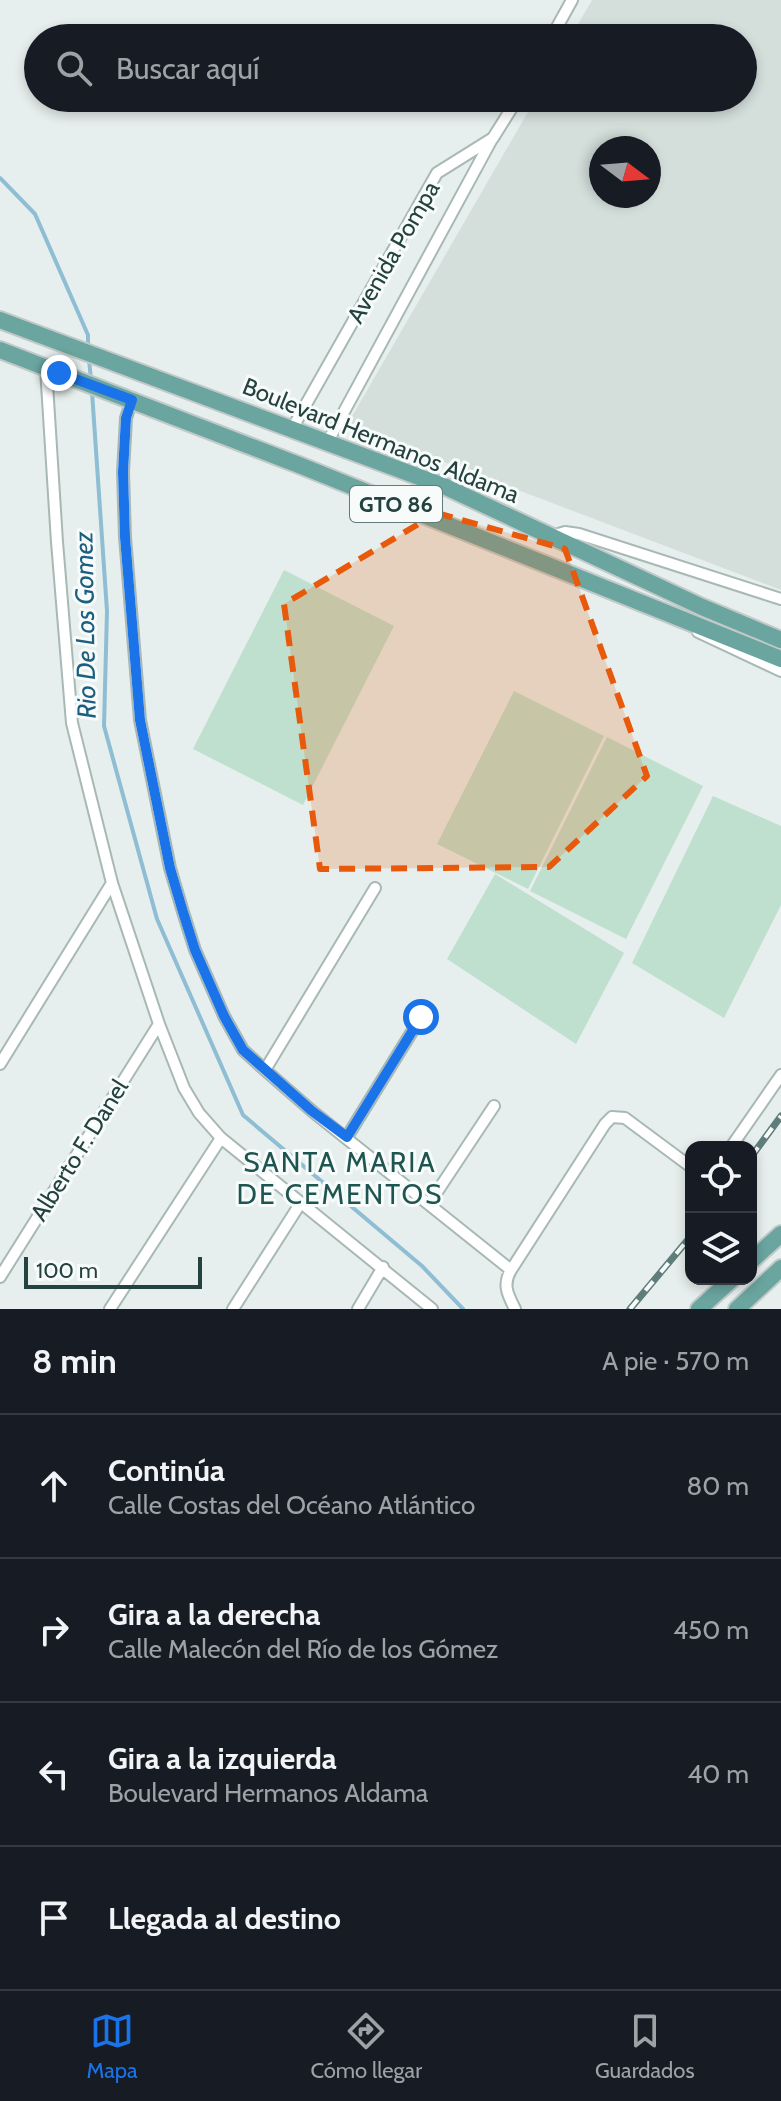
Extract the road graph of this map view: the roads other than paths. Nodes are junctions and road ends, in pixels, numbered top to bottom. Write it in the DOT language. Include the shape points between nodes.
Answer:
graph roads {
  1 [pos="572,0"];
  2 [pos="559,24"];
  3 [pos="509,112"];
  4 [pos="493,138"];
  5 [pos="0,320"];
  6 [pos="0,350"];
  7 [pos="53,370"];
  8 [pos="126,398"];
  9 [pos="292,429"];
  10 [pos="319,440"];
  11 [pos="299,465"];
  12 [pos="552,536"];
  13 [pos="781,599"];
  14 [pos="672,616"];
  15 [pos="781,640"];
  16 [pos="781,659"];
  17 [pos="781,671"];
  18 [pos="112,883"];
  19 [pos="375,888"];
  20 [pos="421,1017"];
  21 [pos="159,1024"];
  22 [pos="0,1064"];
  23 [pos="265,1070"];
  24 [pos="781,1075"];
  25 [pos="494,1106"];
  26 [pos="347,1137"];
  27 [pos="221,1138"];
  28 [pos="735,1141"];
  29 [pos="685,1163"];
  30 [pos="300,1204"];
  31 [pos="429,1204"];
  32 [pos="781,1234"];
  33 [pos="757,1256"];
  34 [pos="383,1267"];
  35 [pos="781,1268"];
  36 [pos="511,1270"];
  37 [pos="0,1277"];
  38 [pos="725,1285"];
  39 [pos="110,1309"];
  40 [pos="233,1309"];
  41 [pos="358,1309"];
  42 [pos="432,1309"];
  43 [pos="515,1309"];
  44 [pos="699,1309"];
  45 [pos="737,1309"];
  1 -- 2 [label="street"];
  3 -- 4 [label="street, Avenida Pompa"];
  4 -- 9 [label="street, Avenida Pompa" via="437,173"];
  4 -- 10 [label="street"];
  5 -- 9 [label="main road, Boulevard Hermanos Aldama / GTO 86"];
  6 -- 7 [label="main road, GTO 86"];
  7 -- 8 [label="main road, GTO 86"];
  7 -- 18 [label="street" via="72,723"];
  8 -- 11 [label="main road, GTO 86"];
  8 -- 23 [label="street" via="125,537 140,720 170,868 195,950 233,1036"];
  9 -- 10 [label="main road, Boulevard Hermanos Aldama / GTO 86"];
  10 -- 11 [label="main road"];
  10 -- 12 [label="main road, Boulevard Hermanos Aldama / GTO 86" via="446,487"];
  11 -- 14 [label="main road, GTO 86"];
  12 -- 13 [label="street" via="579,534"];
  12 -- 15 [label="main road, Boulevard Hermanos Aldama / GTO 86"];
  14 -- 16 [label="main road, GTO 86"];
  14 -- 17 [label="street" via="714,642"];
  18 -- 21 [label="street"];
  18 -- 22 [label="street"];
  19 -- 23 [label="street"];
  20 -- 26 [label="street"];
  21 -- 27 [label="street" via="184,1088"];
  21 -- 37 [label="street, Alberto F. Danel"];
  23 -- 26 [label="street"];
  24 -- 28 [label="street"];
  25 -- 31 [label="street"];
  26 -- 31 [label="street"];
  27 -- 30 [label="street"];
  27 -- 39 [label="street"];
  29 -- 36 [label="street" via="625,1118 612,1117"];
  30 -- 34 [label="street"];
  30 -- 40 [label="street"];
  31 -- 36 [label="street"];
  32 -- 33 [label="main road"];
  34 -- 41 [label="street"];
  34 -- 42 [label="street"];
  35 -- 45 [label="main road"];
  36 -- 43 [label="street" via="506,1287"];
  38 -- 44 [label="main road"];
}
